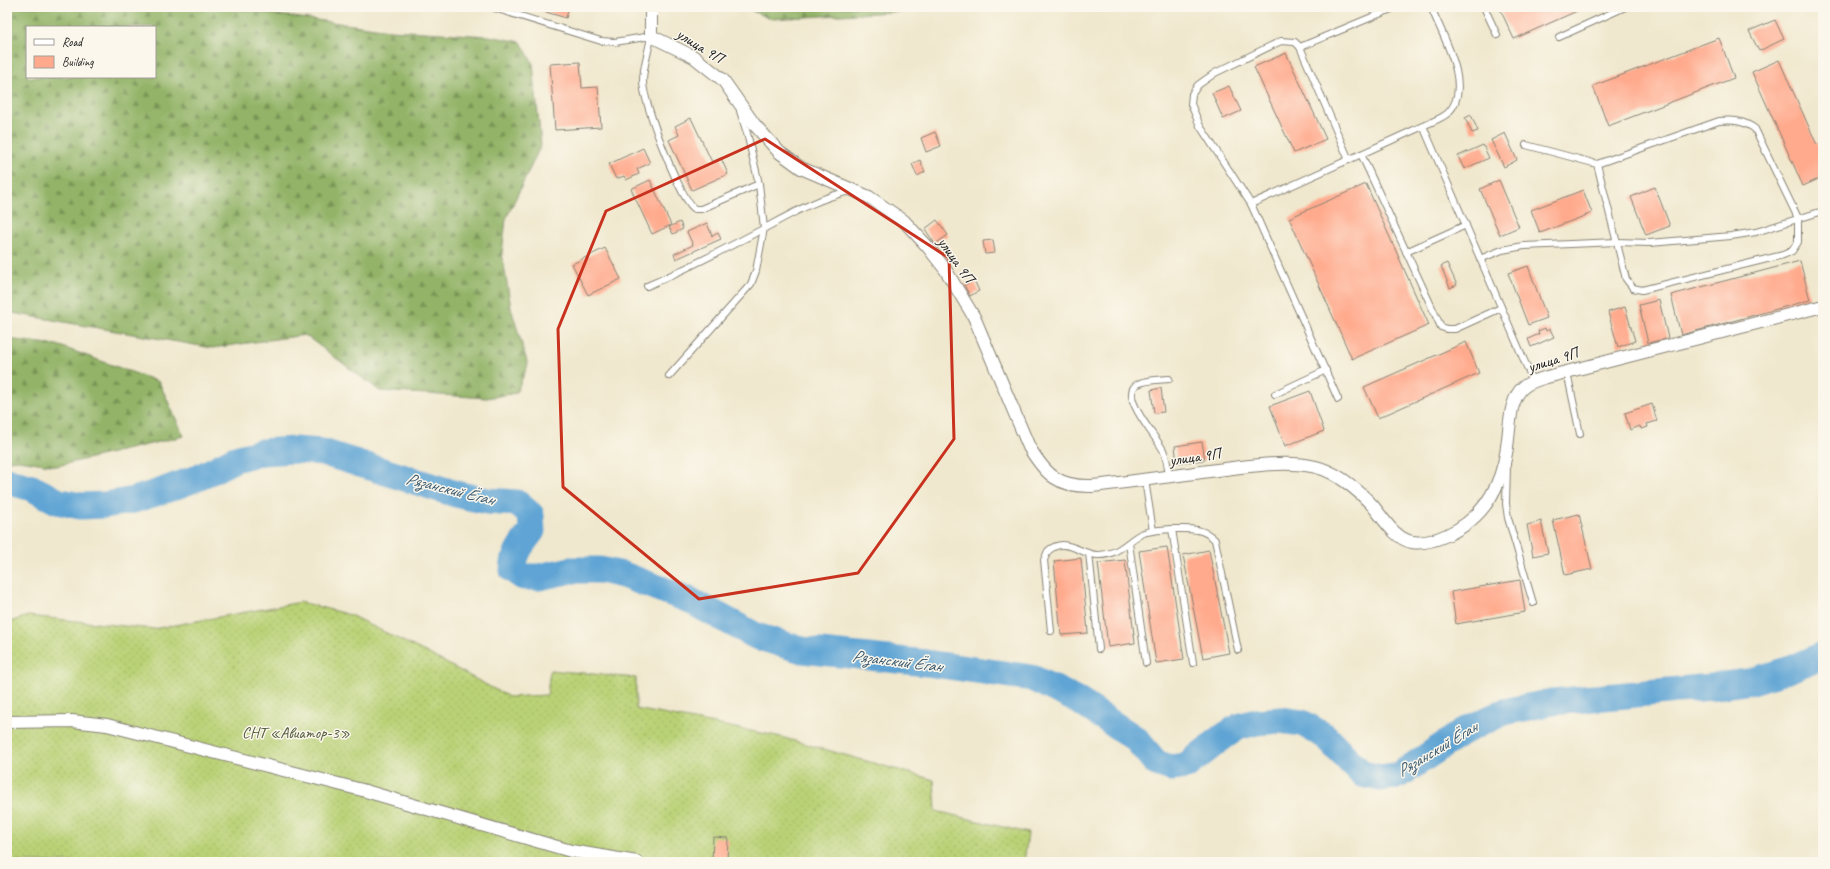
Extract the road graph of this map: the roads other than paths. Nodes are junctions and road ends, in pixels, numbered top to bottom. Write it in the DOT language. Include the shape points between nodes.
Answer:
graph roads {
  1 [pos="491,7"];
  2 [pos="651,7"];
  3 [pos="1396,7"];
  4 [pos="1431,7"];
  5 [pos="1484,7"];
  6 [pos="1625,7"];
  7 [pos="1613,9"];
  8 [pos="1496,35"];
  9 [pos="651,36"];
  10 [pos="1559,37"];
  11 [pos="1300,47"];
  12 [pos="736,96"];
  13 [pos="1423,126"];
  14 [pos="1526,145"];
  15 [pos="1361,154"];
  16 [pos="1348,160"];
  17 [pos="1597,164"];
  18 [pos="758,184"];
  19 [pos="855,190"];
  20 [pos="1251,204"];
  21 [pos="1823,211"];
  22 [pos="1798,218"];
  23 [pos="1466,225"];
  24 [pos="764,228"];
  25 [pos="1617,242"];
  26 [pos="1406,252"];
  27 [pos="1480,259"];
  28 [pos="647,286"];
  29 [pos="1823,306"];
  30 [pos="1501,308"];
  31 [pos="1326,370"];
  32 [pos="1567,372"];
  33 [pos="669,376"];
  34 [pos="1168,379"];
  35 [pos="1533,382"];
  36 [pos="1274,394"];
  37 [pos="1338,399"];
  38 [pos="1580,434"];
  39 [pos="1508,448"];
  40 [pos="1169,477"];
  41 [pos="1145,480"];
  42 [pos="1172,529"];
  43 [pos="1154,531"];
  44 [pos="1130,543"];
  45 [pos="1089,553"];
  46 [pos="1533,603"];
  47 [pos="1051,631"];
  48 [pos="1099,649"];
  49 [pos="1238,650"];
  50 [pos="1146,662"];
  51 [pos="1193,663"];
  52 [pos="7,722"];
  53 [pos="637,862"];
  1 -- 9 [label="lane" via="601,41 615,42"];
  2 -- 9 [label="street"];
  3 -- 11 [label="lane"];
  4 -- 13 [label="lane" via="1457,74 1458,94 1454,105 1444,117"];
  5 -- 8 [label="lane"];
  6 -- 7 [label="lane"];
  7 -- 10 [label="lane"];
  9 -- 12 [label="street, улица 9П" via="709,67"];
  9 -- 18 [label="lane" via="643,81 644,94 661,144 687,202 695,209 701,209"];
  11 -- 16 [label="lane"];
  11 -- 20 [label="lane" via="1295,42 1281,41 1214,74 1198,85 1192,94 1191,104 1200,126"];
  12 -- 18 [label="lane" via="748,133"];
  12 -- 19 [label="street, улица 9П" via="754,124 779,152 801,168"];
  13 -- 15 [label="lane"];
  13 -- 23 [label="lane"];
  14 -- 17 [label="lane"];
  15 -- 16 [label="lane"];
  15 -- 26 [label="lane"];
  16 -- 20 [label="lane"];
  17 -- 22 [label="lane" via="1719,121 1745,122 1755,129"];
  17 -- 25 [label="lane"];
  18 -- 24 [label="lane"];
  19 -- 24 [label="lane" via="828,197"];
  19 -- 41 [label="street, улица 9П" via="904,221 945,269 974,317 1029,447 1040,465 1066,484 1080,486"];
  20 -- 31 [label="lane"];
  21 -- 22 [label="lane"];
  22 -- 25 [label="lane" via="1756,232 1731,236 1650,243"];
  22 -- 25 [label="lane" via="1798,242 1792,251 1642,290 1633,288 1626,279"];
  23 -- 26 [label="lane"];
  23 -- 27 [label="lane"];
  24 -- 28 [label="lane" via="684,270"];
  24 -- 33 [label="lane" via="751,284"];
  25 -- 27 [label="lane" via="1524,246 1506,249"];
  26 -- 30 [label="lane" via="1441,327 1455,329"];
  27 -- 30 [label="lane"];
  29 -- 32 [label="street, улица 9П"];
  30 -- 35 [label="lane"];
  31 -- 36 [label="lane"];
  31 -- 37 [label="lane"];
  32 -- 35 [label="street, улица 9П"];
  32 -- 38 [label="lane"];
  34 -- 40 [label="lane" via="1138,383 1131,395 1138,412 1164,452"];
  35 -- 39 [label="street, улица 9П" via="1519,392 1514,401"];
  39 -- 40 [label="street, улица 9П" via="1498,483 1482,511 1448,535 1426,543 1411,542 1398,535 1350,486 1333,474 1316,467 1260,465"];
  39 -- 46 [label="lane" via="1508,518"];
  40 -- 41 [label="street, улица 9П"];
  41 -- 43 [label="lane"];
  42 -- 43 [label="lane"];
  42 -- 49 [label="lane" via="1202,530 1215,540"];
  42 -- 51 [label="lane"];
  43 -- 44 [label="lane" via="1143,534"];
  44 -- 45 [label="lane" via="1116,552 1097,555"];
  44 -- 50 [label="lane"];
  45 -- 47 [label="lane" via="1064,545 1050,548 1045,555"];
  45 -- 48 [label="lane"];
  52 -- 53 [label="street" via="72,721 107,725 362,790 571,851"];
}
